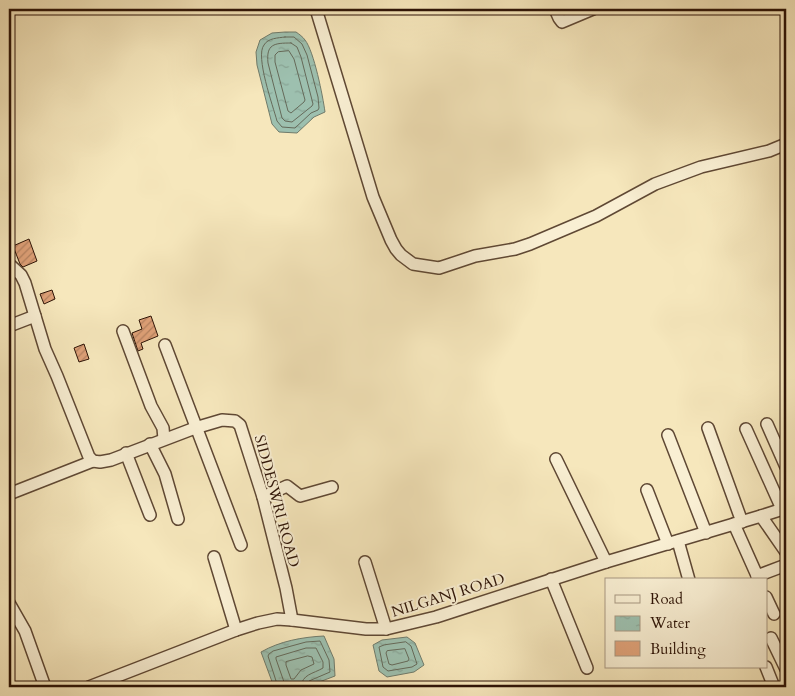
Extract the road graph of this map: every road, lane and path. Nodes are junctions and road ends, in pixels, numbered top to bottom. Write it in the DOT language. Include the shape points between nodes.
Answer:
graph roads {
  1 [pos="316,9"];
  2 [pos="556,9"];
  3 [pos="593,9"];
  4 [pos="786,144"];
  5 [pos="9,264"];
  6 [pos="35,316"];
  7 [pos="9,326"];
  8 [pos="123,331"];
  9 [pos="165,345"];
  10 [pos="767,424"];
  11 [pos="195,428"];
  12 [pos="708,428"];
  13 [pos="746,429"];
  14 [pos="668,435"];
  15 [pos="164,439"];
  16 [pos="150,444"];
  17 [pos="126,453"];
  18 [pos="556,459"];
  19 [pos="93,461"];
  20 [pos="786,467"];
  21 [pos="332,487"];
  22 [pos="646,490"];
  23 [pos="9,494"];
  24 [pos="263,496"];
  25 [pos="784,508"];
  26 [pos="150,515"];
  27 [pos="761,516"];
  28 [pos="178,519"];
  29 [pos="738,523"];
  30 [pos="706,533"];
  31 [pos="673,542"];
  32 [pos="241,545"];
  33 [pos="786,552"];
  34 [pos="214,557"];
  35 [pos="365,562"];
  36 [pos="606,562"];
  37 [pos="786,565"];
  38 [pos="688,578"];
  39 [pos="758,578"];
  40 [pos="551,579"];
  41 [pos="768,601"];
  42 [pos="9,603"];
  43 [pos="774,614"];
  44 [pos="292,620"];
  45 [pos="386,629"];
  46 [pos="236,630"];
  47 [pos="771,638"];
  48 [pos="586,668"];
  49 [pos="766,668"];
  50 [pos="786,669"];
  51 [pos="44,687"];
  52 [pos="90,687"];
  53 [pos="774,687"];
  1 -- 4 [label="street" via="373,198 396,249 413,264 439,268 530,244 596,216 654,184"];
  2 -- 3 [label="street" via="562,22"];
  5 -- 6 [label="street" via="25,283"];
  6 -- 7 [label="street"];
  6 -- 19 [label="street" via="45,350"];
  8 -- 15 [label="street" via="151,406 163,428"];
  9 -- 11 [label="street"];
  10 -- 20 [label="street"];
  11 -- 15 [label="street, SIDDESWRI ROAD"];
  11 -- 24 [label="street, SIDDESWRI ROAD" via="222,420 235,421 240,425"];
  11 -- 32 [label="street"];
  12 -- 29 [label="street"];
  13 -- 25 [label="street"];
  14 -- 30 [label="street"];
  15 -- 16 [label="street, SIDDESWRI ROAD"];
  16 -- 17 [label="street, SIDDESWRI ROAD"];
  16 -- 28 [label="street" via="165,474"];
  17 -- 19 [label="street, SIDDESWRI ROAD" via="110,460"];
  17 -- 26 [label="street"];
  18 -- 36 [label="street"];
  19 -- 23 [label="street, SIDDESWRI ROAD"];
  21 -- 24 [label="street" via="300,496 288,486"];
  22 -- 31 [label="street"];
  24 -- 44 [label="street, SIDDESWRI ROAD"];
  25 -- 27 [label="street, NILGANJ ROAD"];
  27 -- 29 [label="street, NILGANJ ROAD"];
  27 -- 33 [label="street"];
  29 -- 30 [label="street, NILGANJ ROAD"];
  29 -- 39 [label="street"];
  30 -- 31 [label="street, NILGANJ ROAD"];
  31 -- 36 [label="street, NILGANJ ROAD"];
  31 -- 38 [label="street"];
  34 -- 46 [label="street"];
  35 -- 45 [label="street"];
  36 -- 40 [label="street, NILGANJ ROAD"];
  37 -- 39 [label="street"];
  40 -- 45 [label="street, NILGANJ ROAD" via="436,617"];
  40 -- 48 [label="street"];
  41 -- 43 [label="street"];
  42 -- 51 [label="street" via="23,627"];
  44 -- 45 [label="street, NILGANJ ROAD"];
  44 -- 46 [label="street, NILGANJ ROAD" via="277,619"];
  46 -- 52 [label="street, NILGANJ ROAD"];
  47 -- 50 [label="street"];
  49 -- 53 [label="street"];
}
